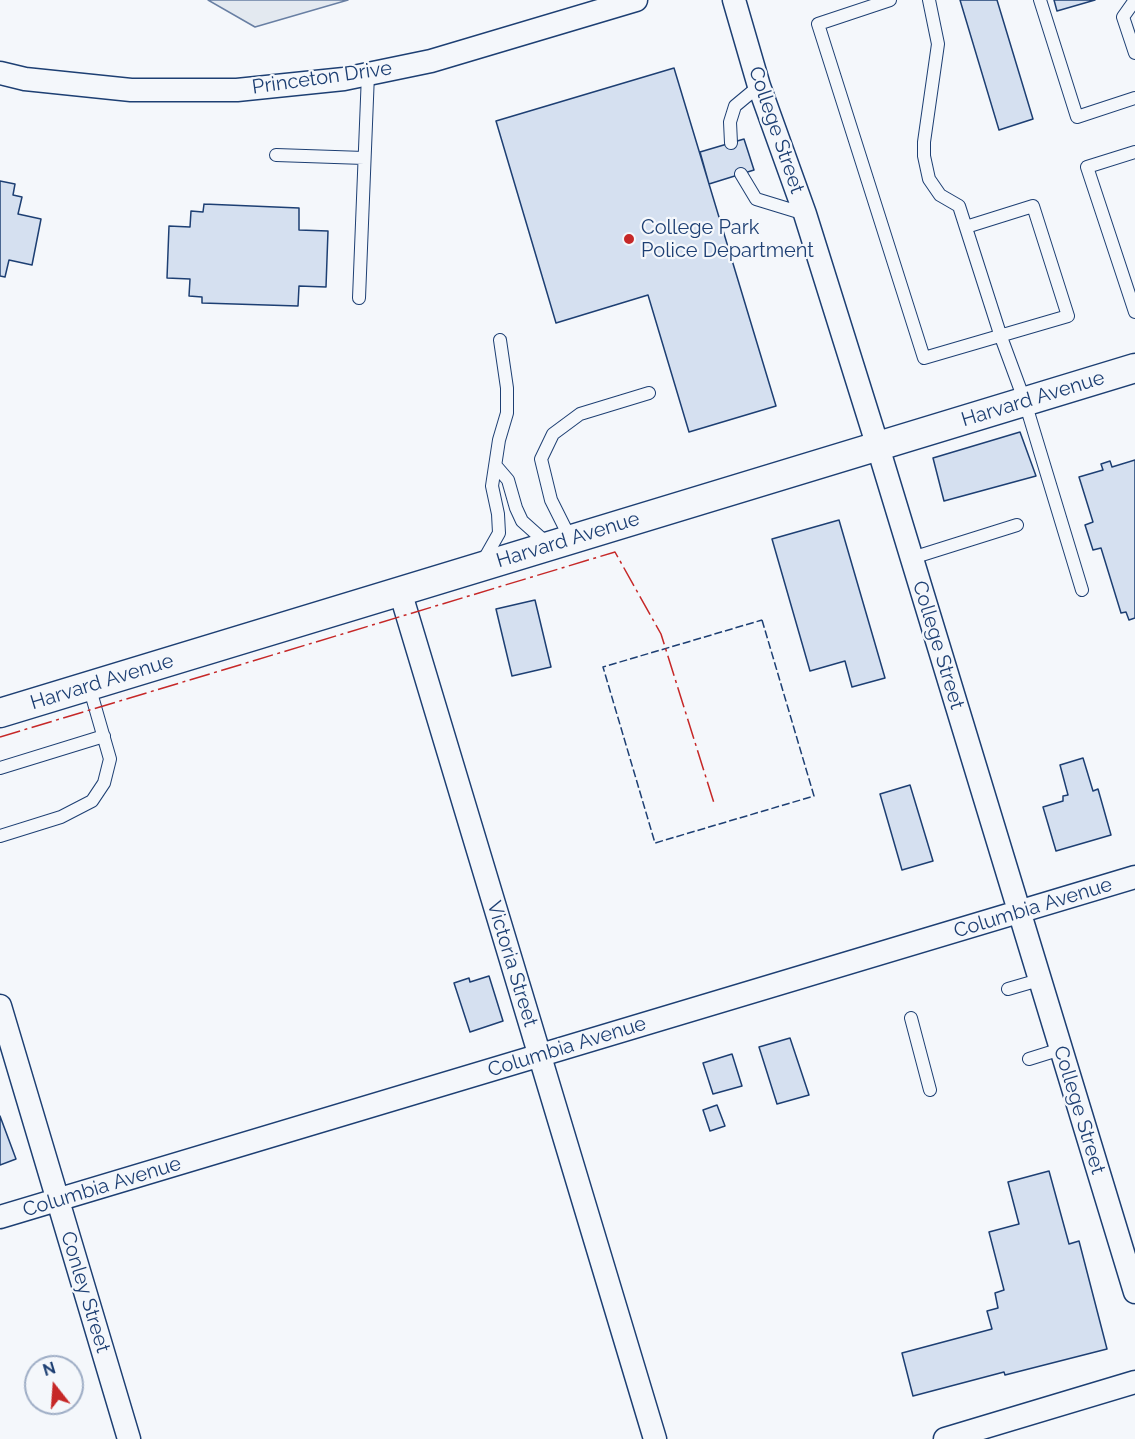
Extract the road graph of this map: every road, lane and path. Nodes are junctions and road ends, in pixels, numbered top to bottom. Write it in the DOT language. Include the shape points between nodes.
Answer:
graph roads {
  1 [pos="636,0"];
  2 [pos="734,0"];
  3 [pos="890,0"];
  4 [pos="929,0"];
  5 [pos="1040,0"];
  6 [pos="1135,0"];
  7 [pos="1135,53"];
  8 [pos="0,74"];
  9 [pos="368,74"];
  10 [pos="759,86"];
  11 [pos="1135,98"];
  12 [pos="731,143"];
  13 [pos="1135,152"];
  14 [pos="276,155"];
  15 [pos="364,158"];
  16 [pos="741,174"];
  17 [pos="805,214"];
  18 [pos="966,226"];
  19 [pos="359,298"];
  20 [pos="1135,312"];
  21 [pos="1001,337"];
  22 [pos="500,340"];
  23 [pos="1135,368"];
  24 [pos="649,393"];
  25 [pos="1025,402"];
  26 [pos="878,447"];
  27 [pos="496,466"];
  28 [pos="1017,525"];
  29 [pos="562,542"];
  30 [pos="912,558"];
  31 [pos="479,567"];
  32 [pos="1082,590"];
  33 [pos="400,591"];
  34 [pos="89,686"];
  35 [pos="0,713"];
  36 [pos="104,736"];
  37 [pos="0,768"];
  38 [pos="0,836"];
  39 [pos="1135,877"];
  40 [pos="1019,912"];
  41 [pos="1040,980"];
  42 [pos="1008,989"];
  43 [pos="0,1006"];
  44 [pos="911,1018"];
  45 [pos="1060,1049"];
  46 [pos="539,1055"];
  47 [pos="1029,1059"];
  48 [pos="930,1090"];
  49 [pos="57,1200"];
  50 [pos="0,1217"];
  51 [pos="1135,1292"];
  52 [pos="1135,1382"];
  53 [pos="129,1439"];
  54 [pos="655,1439"];
  55 [pos="945,1439"];
  1 -- 9 [label="street, Princeton Drive" via="431,61"];
  2 -- 10 [label="street, College Street"];
  3 -- 21 [label="lane" via="818,24 924,358"];
  4 -- 18 [label="lane" via="938,45 924,156 930,179 940,195 959,206"];
  5 -- 11 [label="lane" via="1077,117"];
  6 -- 7 [label="lane" via="1123,16"];
  8 -- 9 [label="street, Princeton Drive" via="131,90 237,90"];
  9 -- 15 [label="lane"];
  10 -- 12 [label="lane" via="735,106 730,122"];
  10 -- 17 [label="street, College Street"];
  13 -- 20 [label="lane" via="1087,167"];
  14 -- 15 [label="lane"];
  15 -- 19 [label="lane"];
  16 -- 17 [label="lane" via="756,198"];
  17 -- 26 [label="street, College Street"];
  18 -- 21 [label="lane"];
  18 -- 21 [label="lane" via="1033,206 1068,316"];
  21 -- 25 [label="lane"];
  22 -- 27 [label="lane" via="507,413"];
  23 -- 25 [label="street, Harvard Avenue"];
  24 -- 29 [label="lane" via="580,414 553,434 541,459"];
  25 -- 26 [label="street, Harvard Avenue"];
  25 -- 32 [label="lane"];
  26 -- 29 [label="street, Harvard Avenue"];
  26 -- 30 [label="street, College Street"];
  27 -- 29 [label="lane" via="508,480 522,520 541,538"];
  27 -- 31 [label="lane" via="492,486 498,533"];
  28 -- 30 [label="lane"];
  29 -- 31 [label="street, Harvard Avenue"];
  30 -- 40 [label="street, College Street"];
  31 -- 33 [label="street, Harvard Avenue"];
  33 -- 34 [label="street, Harvard Avenue"];
  33 -- 46 [label="street, Victoria Street"];
  34 -- 35 [label="street, Harvard Avenue"];
  34 -- 36 [label="lane"];
  36 -- 37 [label="lane"];
  36 -- 38 [label="lane" via="111,759 104,783 92,801 61,817"];
  39 -- 40 [label="street, Columbia Avenue"];
  40 -- 41 [label="street, College Street"];
  40 -- 46 [label="street, Columbia Avenue"];
  41 -- 42 [label="lane"];
  41 -- 45 [label="street, College Street"];
  43 -- 49 [label="street, Conley Street"];
  44 -- 48 [label="lane"];
  45 -- 47 [label="lane"];
  45 -- 51 [label="street, College Street"];
  46 -- 49 [label="street, Columbia Avenue"];
  46 -- 54 [label="street, Victoria Street"];
  49 -- 50 [label="street, Columbia Avenue"];
  49 -- 53 [label="street, Conley Street"];
  52 -- 55 [label="street"];
}
